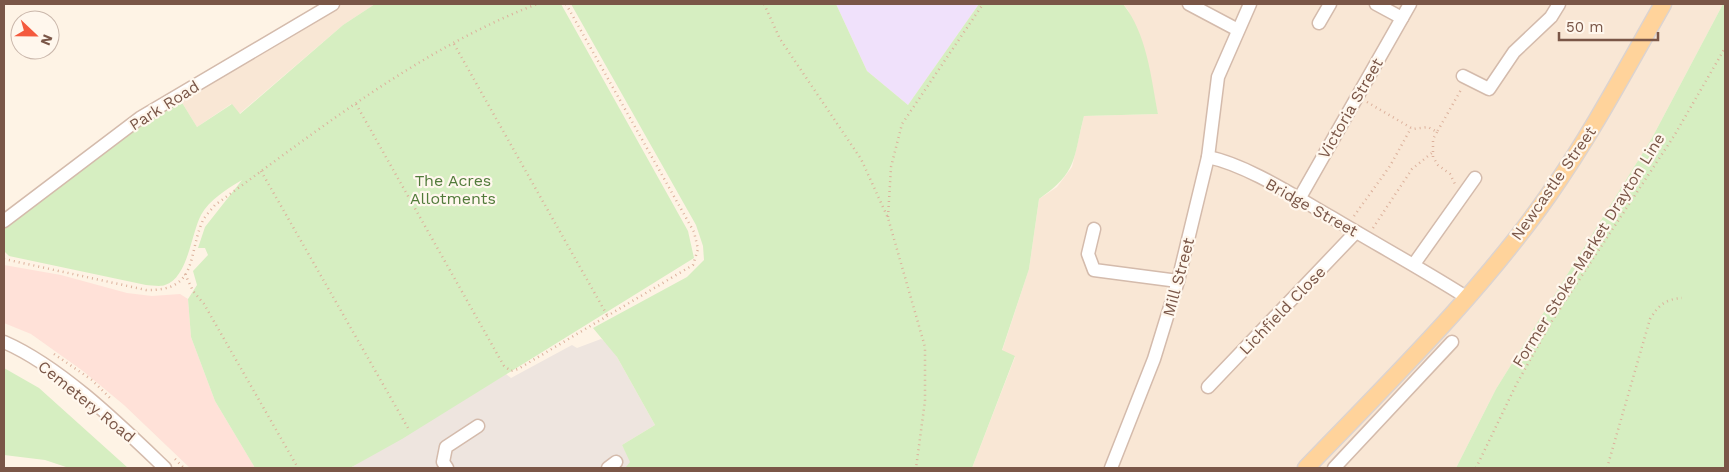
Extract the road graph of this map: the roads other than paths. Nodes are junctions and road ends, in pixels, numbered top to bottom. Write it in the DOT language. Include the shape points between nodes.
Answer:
graph roads {
  1 [pos="333,4"];
  2 [pos="1189,4"];
  3 [pos="1250,4"];
  4 [pos="1330,4"];
  5 [pos="1376,4"];
  6 [pos="1410,4"];
  7 [pos="1559,4"];
  8 [pos="1663,4"];
  9 [pos="1402,18"];
  10 [pos="1319,23"];
  11 [pos="1238,30"];
  12 [pos="1465,77"];
  13 [pos="1208,157"];
  14 [pos="1475,178"];
  15 [pos="1299,199"];
  16 [pos="4,221"];
  17 [pos="1094,229"];
  18 [pos="1352,230"];
  19 [pos="1414,264"];
  20 [pos="1178,281"];
  21 [pos="1466,297"];
  22 [pos="4,342"];
  23 [pos="1452,342"];
  24 [pos="1401,369"];
  25 [pos="1413,383"];
  26 [pos="1208,388"];
  27 [pos="478,426"];
  28 [pos="1312,466"];
  29 [pos="165,468"];
  30 [pos="447,468"];
  31 [pos="1110,468"];
  32 [pos="1334,468"];
  1 -- 16 [label="street, Park Road" via="140,118"];
  2 -- 11 [label="street"];
  3 -- 11 [label="street, Mill Street"];
  4 -- 10 [label="street"];
  5 -- 9 [label="street"];
  6 -- 9 [label="street, Victoria Street"];
  7 -- 12 [label="street" via="1551,17 1514,52 1488,89"];
  8 -- 21 [label="main road, Newcastle Street" via="1599,116 1550,193"];
  9 -- 15 [label="street, Victoria Street"];
  11 -- 13 [label="street, Mill Street" via="1218,77"];
  13 -- 15 [label="street, Bridge Street" via="1232,164"];
  13 -- 20 [label="street, Mill Street"];
  14 -- 19 [label="street"];
  15 -- 18 [label="street, Bridge Street"];
  17 -- 20 [label="street" via="1088,254 1094,270"];
  18 -- 19 [label="street, Bridge Street"];
  18 -- 26 [label="street, Lichfield Close"];
  19 -- 21 [label="street, Bridge Street"];
  20 -- 31 [label="street, Mill Street" via="1154,359"];
  21 -- 24 [label="main road, Newcastle Street"];
  22 -- 29 [label="street, Cemetery Road" via="44,363 130,434"];
  23 -- 25 [label="street"];
  24 -- 25 [label="street"];
  24 -- 28 [label="main road, Newcastle Street"];
  25 -- 32 [label="street"];
  27 -- 30 [label="street" via="446,447 443,454"];
}
